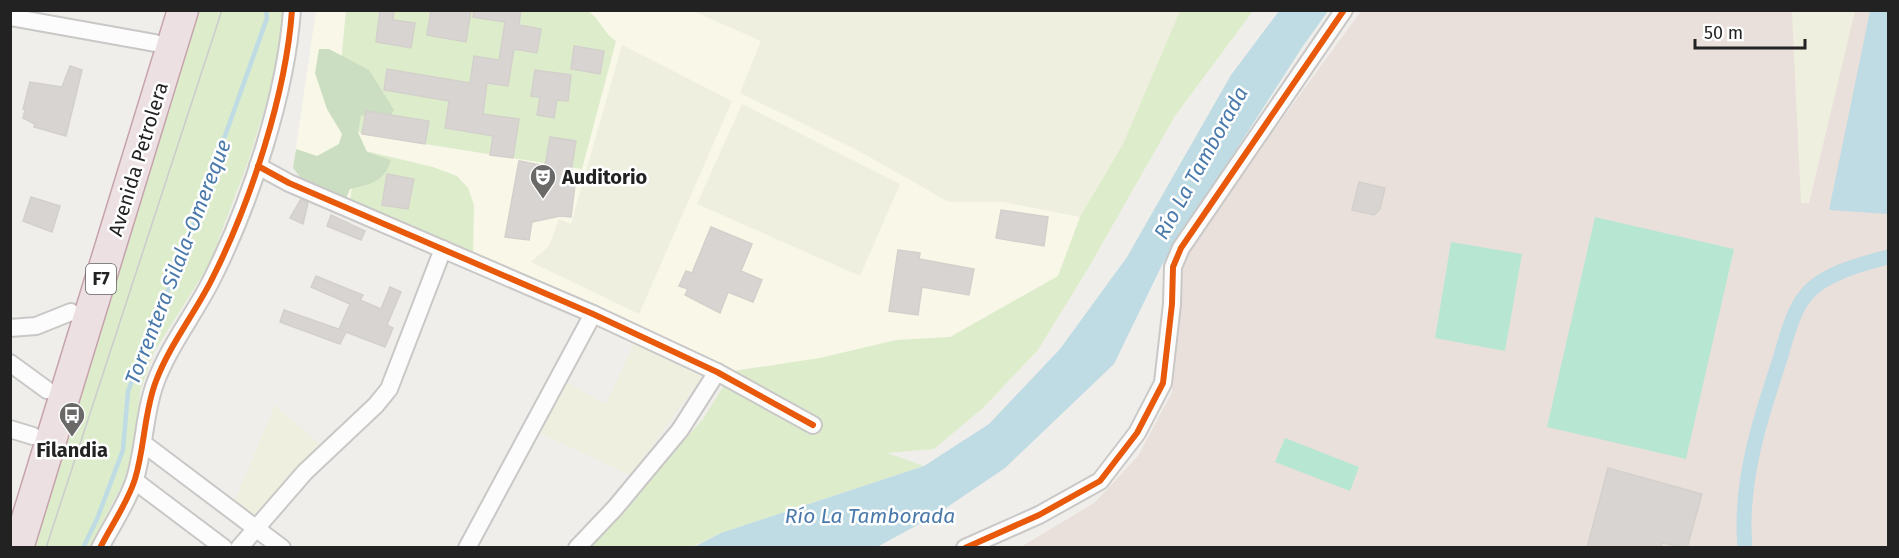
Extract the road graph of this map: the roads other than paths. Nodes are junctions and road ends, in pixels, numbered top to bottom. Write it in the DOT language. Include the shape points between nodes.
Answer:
graph roads {
  1 [pos="164,10"];
  2 [pos="183,10"];
  3 [pos="292,10"];
  4 [pos="1344,10"];
  5 [pos="10,17"];
  6 [pos="155,43"];
  7 [pos="258,166"];
  8 [pos="443,249"];
  9 [pos="71,312"];
  10 [pos="593,314"];
  11 [pos="10,328"];
  12 [pos="10,363"];
  13 [pos="717,372"];
  14 [pos="47,390"];
  15 [pos="813,425"];
  16 [pos="22,433"];
  17 [pos="144,444"];
  18 [pos="135,481"];
  19 [pos="10,508"];
  20 [pos="257,527"];
  21 [pos="18,548"];
  22 [pos="100,548"];
  23 [pos="224,548"];
  24 [pos="239,548"];
  25 [pos="282,548"];
  26 [pos="467,548"];
  27 [pos="577,548"];
  28 [pos="965,548"];
  1 -- 6 [label="highway, Avenida Petrolera / F7"];
  2 -- 21 [label="highway, Avenida Petrolera / F7"];
  3 -- 7 [label="street" via="274,109"];
  4 -- 28 [label="street" via="1181,248 1173,267 1163,383 1137,433 1100,481 1039,515"];
  5 -- 6 [label="street"];
  6 -- 9 [label="highway, Avenida Petrolera / F7"];
  7 -- 8 [label="street"];
  7 -- 17 [label="street" via="214,276 156,381 148,406"];
  8 -- 10 [label="street"];
  8 -- 20 [label="street" via="389,389 305,472"];
  9 -- 11 [label="street" via="36,326"];
  9 -- 14 [label="highway, Avenida Petrolera / F7"];
  10 -- 13 [label="street"];
  10 -- 26 [label="street"];
  12 -- 14 [label="street"];
  13 -- 15 [label="street"];
  13 -- 27 [label="street" via="680,430"];
  14 -- 16 [label="highway, Avenida Petrolera / F7"];
  16 -- 19 [label="highway, Avenida Petrolera / F7"];
  17 -- 18 [label="street"];
  17 -- 20 [label="street"];
  18 -- 22 [label="street"];
  18 -- 23 [label="street"];
  20 -- 24 [label="street"];
  20 -- 25 [label="street"];
}
